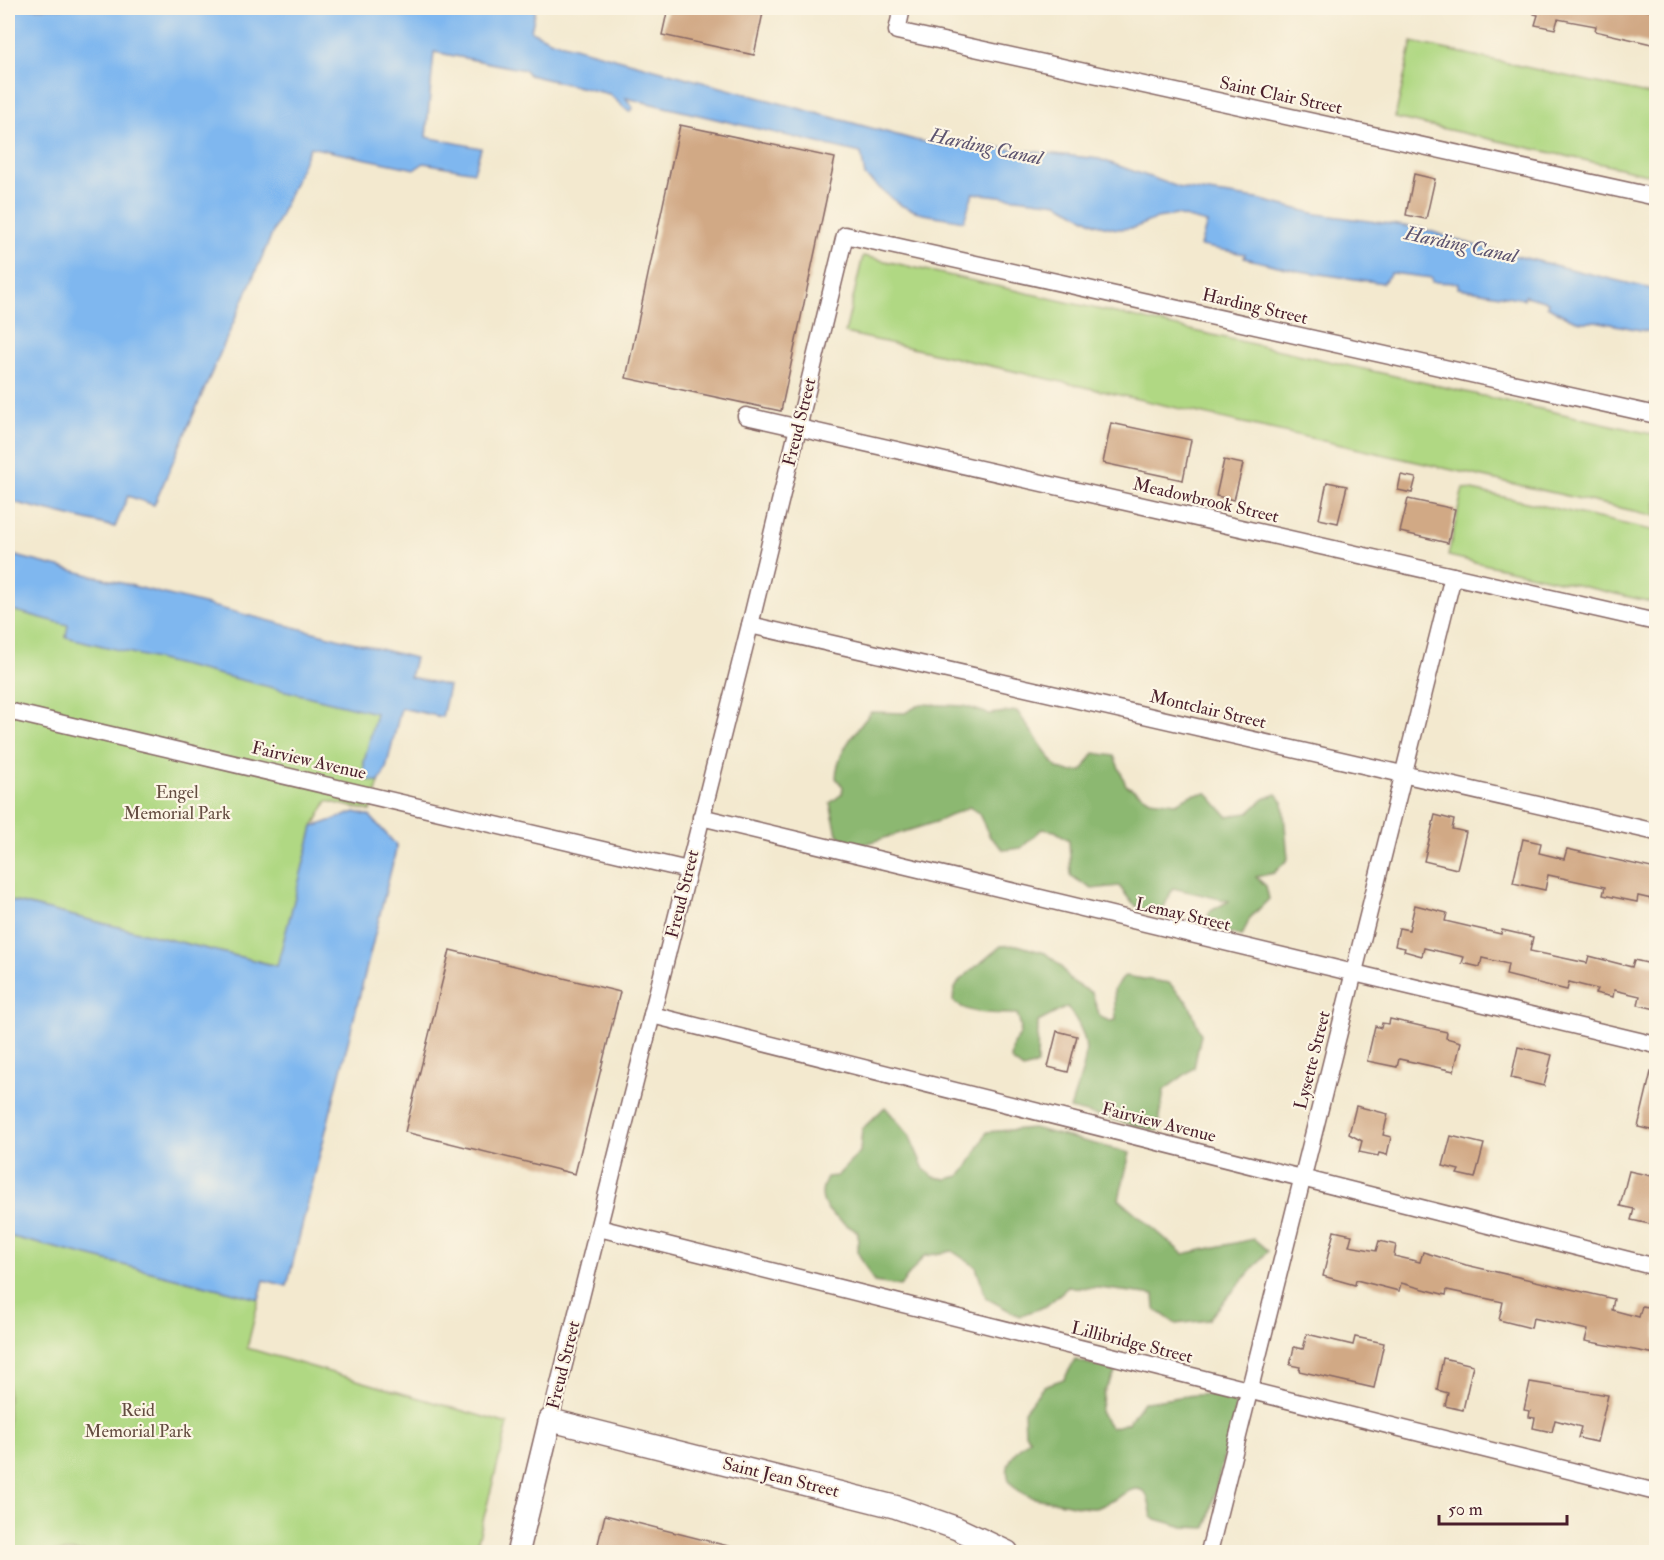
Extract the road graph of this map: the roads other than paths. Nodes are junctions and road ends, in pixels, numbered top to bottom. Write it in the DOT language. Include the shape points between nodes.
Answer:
graph roads {
  1 [pos="902,8"];
  2 [pos="1656,197"];
  3 [pos="846,235"];
  4 [pos="1656,415"];
  5 [pos="746,416"];
  6 [pos="798,428"];
  7 [pos="1453,576"];
  8 [pos="1656,622"];
  9 [pos="750,625"];
  10 [pos="8,711"];
  11 [pos="1404,775"];
  12 [pos="701,817"];
  13 [pos="1656,832"];
  14 [pos="688,870"];
  15 [pos="1354,974"];
  16 [pos="652,1015"];
  17 [pos="1656,1045"];
  18 [pos="1302,1179"];
  19 [pos="598,1228"];
  20 [pos="1656,1267"];
  21 [pos="1250,1392"];
  22 [pos="549,1420"];
  23 [pos="1656,1492"];
  24 [pos="518,1552"];
  25 [pos="1007,1552"];
  26 [pos="1209,1552"];
  1 -- 2 [label="street, Saint Clair Street" via="897,31"];
  3 -- 4 [label="street, Harding Street"];
  3 -- 6 [label="street, Freud Street"];
  5 -- 6 [label="street, Meadowbrook Street"];
  6 -- 7 [label="street, Meadowbrook Street"];
  6 -- 9 [label="street, Freud Street"];
  7 -- 8 [label="street, Meadowbrook Street"];
  7 -- 11 [label="street, Lysette Street"];
  9 -- 11 [label="street, Montclair Street"];
  9 -- 12 [label="street, Freud Street"];
  10 -- 14 [label="street, Fairview Avenue"];
  11 -- 13 [label="street, Montclair Street"];
  11 -- 15 [label="street, Lysette Street"];
  12 -- 14 [label="street, Freud Street"];
  12 -- 15 [label="street, Lemay Street"];
  14 -- 16 [label="street, Freud Street"];
  15 -- 17 [label="street, Lemay Street"];
  15 -- 18 [label="street, Lysette Street"];
  16 -- 18 [label="street, Fairview Avenue"];
  16 -- 19 [label="street, Freud Street"];
  18 -- 20 [label="street, Fairview Avenue"];
  18 -- 21 [label="street, Lysette Street"];
  19 -- 21 [label="street, Lillibridge Street"];
  19 -- 22 [label="street, Freud Street"];
  21 -- 23 [label="street, Lillibridge Street"];
  21 -- 26 [label="street, Lysette Street"];
  22 -- 24 [label="street, Freud Street"];
  22 -- 25 [label="street, Saint Jean Street" via="896,1507 956,1528"];
}
